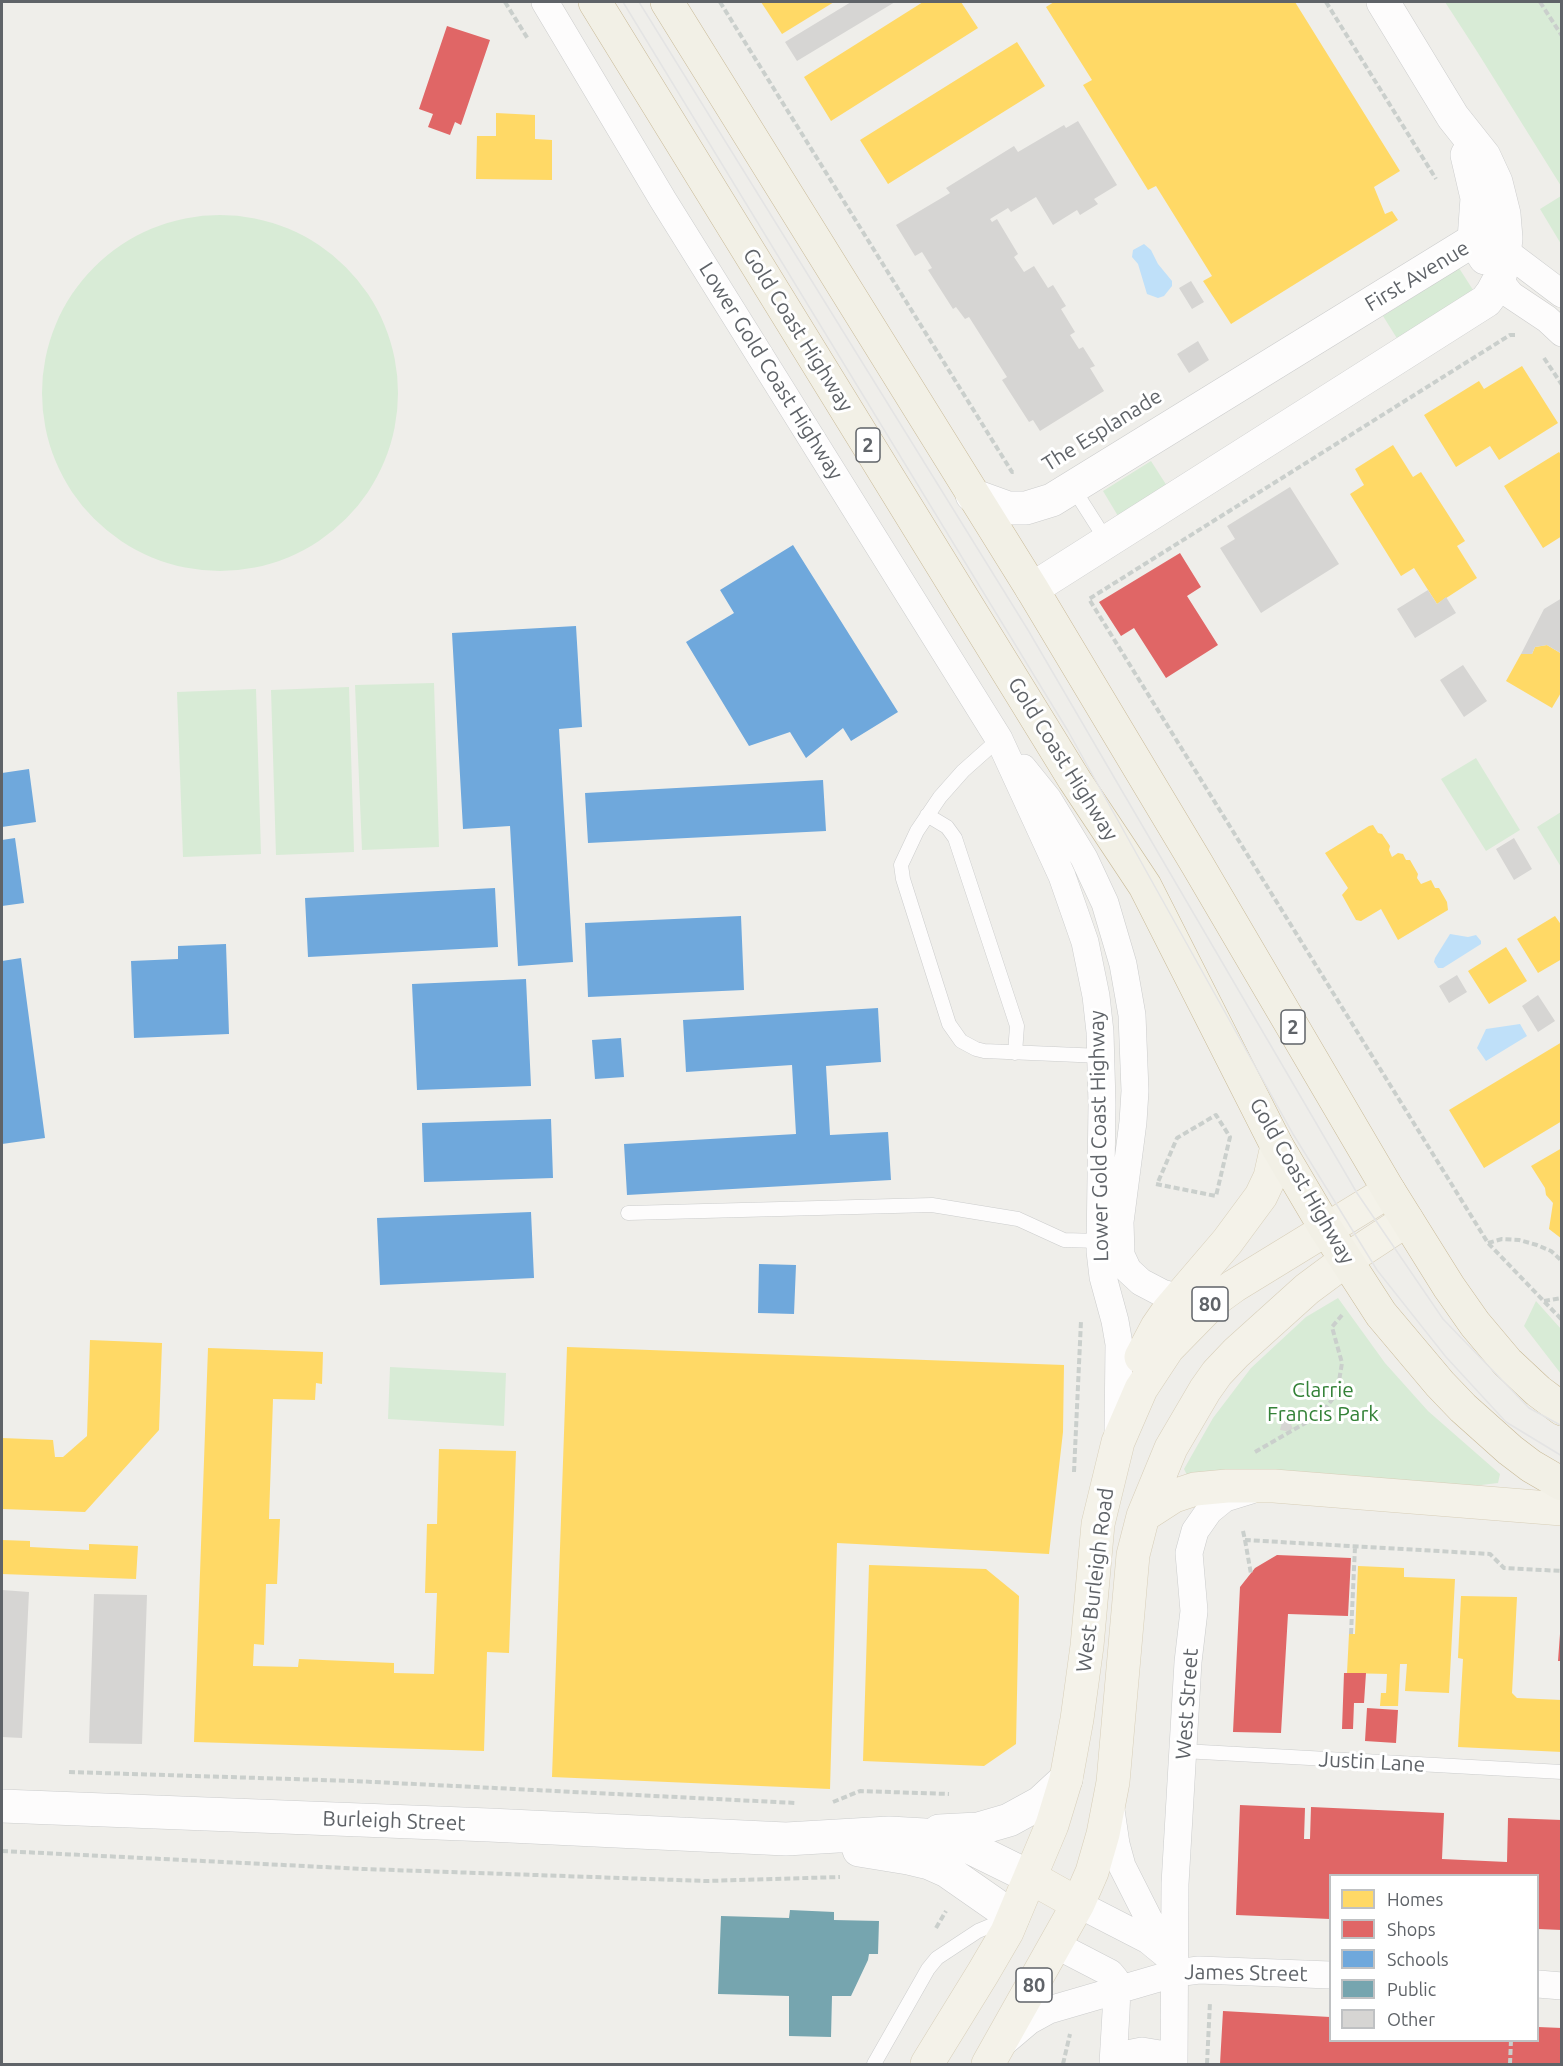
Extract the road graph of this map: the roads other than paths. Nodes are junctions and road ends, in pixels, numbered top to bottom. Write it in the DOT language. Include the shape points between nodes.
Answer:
graph roads {
  1 [pos="545,2"];
  2 [pos="595,2"];
  3 [pos="667,2"];
  4 [pos="1383,2"];
  5 [pos="1453,117"];
  6 [pos="1474,240"];
  7 [pos="1502,266"];
  8 [pos="1562,294"];
  9 [pos="1562,333"];
  10 [pos="1073,488"];
  11 [pos="972,495"];
  12 [pos="1108,543"];
  13 [pos="1032,590"];
  14 [pos="999,740"];
  15 [pos="927,815"];
  16 [pos="1132,1021"];
  17 [pos="1015,1053"];
  18 [pos="1101,1056"];
  19 [pos="1277,1146"];
  20 [pos="1389,1191"];
  21 [pos="628,1213"];
  22 [pos="1407,1220"];
  23 [pos="1326,1229"];
  24 [pos="1109,1241"];
  25 [pos="1347,1260"];
  26 [pos="1193,1302"];
  27 [pos="1562,1409"];
  28 [pos="1119,1439"];
  29 [pos="1562,1484"];
  30 [pos="1274,1486"];
  31 [pos="1562,1509"];
  32 [pos="1143,1516"];
  33 [pos="1183,1752"];
  34 [pos="1562,1772"];
  35 [pos="1066,1779"];
  36 [pos="1111,1803"];
  37 [pos="2,1806"];
  38 [pos="889,1833"];
  39 [pos="786,1839"];
  40 [pos="1030,1877"];
  41 [pos="1078,1904"];
  42 [pos="1013,1917"];
  43 [pos="1056,1945"];
  44 [pos="1173,1967"];
  45 [pos="1329,1976"];
  46 [pos="1539,1984"];
  47 [pos="1562,1986"];
  48 [pos="1116,1990"];
  49 [pos="994,2055"];
  50 [pos="874,2064"];
  51 [pos="927,2064"];
  52 [pos="1113,2064"];
  53 [pos="1173,2064"];
  1 -- 14 [label="street, Lower Gold Coast Highway" via="663,200"];
  2 -- 19 [label="highway, Gold Coast Highway / 2" via="1074,779 1145,886"];
  3 -- 11 [label="highway, 2"];
  4 -- 5 [label="street"];
  5 -- 6 [label="street" via="1475,184 1478,216"];
  5 -- 7 [label="street" via="1484,156 1496,182 1506,231"];
  6 -- 7 [label="street"];
  6 -- 10 [label="street, First Avenue"];
  7 -- 8 [label="street"];
  7 -- 9 [label="street" via="1511,295"];
  7 -- 12 [label="street" via="1486,300"];
  10 -- 11 [label="street, First Avenue" via="1026,508 1008,508"];
  10 -- 12 [label="lane"];
  11 -- 13 [label="highway, 2"];
  12 -- 13 [label="street"];
  13 -- 20 [label="highway, 2"];
  14 -- 15 [label="lane" via="950,785"];
  14 -- 16 [label="street, Lower Gold Coast Highway" via="1048,799 1095,881 1123,963"];
  14 -- 18 [label="street, Lower Gold Coast Highway" via="1074,908 1096,996"];
  15 -- 17 [label="lane" via="952,831 959,848 1017,1026"];
  15 -- 17 [label="lane" via="903,857 901,872 950,1024 961,1041 976,1049"];
  16 -- 18 [label="street" via="1116,1047"];
  16 -- 24 [label="street, Lower Gold Coast Highway" via="1135,1106"];
  17 -- 18 [label="lane"];
  18 -- 24 [label="street, Lower Gold Coast Highway"];
  19 -- 23 [label="highway, Gold Coast Highway / 2"];
  19 -- 26 [label="main road" via="1270,1178"];
  20 -- 22 [label="highway, 2"];
  20 -- 23 [label="main road, 80"];
  21 -- 24 [label="lane" via="932,1205 1018,1219 1064,1240"];
  22 -- 25 [label="main road, West Burleigh Road / 80"];
  22 -- 27 [label="highway, 2" via="1491,1344 1538,1392"];
  23 -- 25 [label="highway, Gold Coast Highway / 2"];
  23 -- 26 [label="main road, 80" via="1234,1286"];
  24 -- 26 [label="street, Lower Gold Coast Highway" via="1133,1275 1151,1288"];
  24 -- 28 [label="street, Lower Gold Coast Highway" via="1103,1277 1119,1344"];
  25 -- 29 [label="highway, Gold Coast Highway / 2" via="1380,1314 1463,1408 1531,1466"];
  25 -- 32 [label="main road, West Burleigh Road / 80" via="1307,1289 1217,1373 1171,1448"];
  26 -- 28 [label="main road, West Burleigh Road" via="1157,1327 1138,1362"];
  28 -- 35 [label="main road, West Burleigh Road / 80" via="1098,1524 1077,1719"];
  30 -- 31 [label="main road"];
  30 -- 32 [label="main road" via="1195,1489 1165,1500"];
  30 -- 33 [label="street, West Street" via="1225,1498 1209,1511 1195,1531 1190,1553 1194,1611"];
  32 -- 36 [label="main road, West Burleigh Road / 80" via="1130,1577"];
  33 -- 34 [label="lane, Justin Lane"];
  33 -- 44 [label="street, West Street"];
  35 -- 38 [label="street" via="1030,1810 998,1824 968,1830"];
  35 -- 40 [label="main road, West Burleigh Road / 80"];
  36 -- 41 [label="main road, West Burleigh Road / 80" via="1092,1872"];
  36 -- 44 [label="street, West Street" via="1122,1866"];
  37 -- 39 [label="street, Burleigh Street"];
  38 -- 39 [label="street, Burleigh Street"];
  38 -- 40 [label="street, Burleigh Street" via="950,1840"];
  39 -- 42 [label="street, Burleigh Street" via="920,1860 947,1871"];
  40 -- 41 [label="main road"];
  40 -- 42 [label="main road, West Burleigh Road / 80"];
  41 -- 43 [label="main road, West Burleigh Road / 80"];
  41 -- 44 [label="street, James Street" via="1148,1941 1166,1955"];
  42 -- 43 [label="main road"];
  42 -- 50 [label="lane" via="978,1931 937,1958"];
  42 -- 51 [label="main road, West Burleigh Road / 80"];
  43 -- 48 [label="street" via="1110,1973"];
  43 -- 49 [label="main road, West Burleigh Road / 80"];
  44 -- 45 [label="street, James Street"];
  44 -- 48 [label="street"];
  44 -- 53 [label="street, West Street"];
  46 -- 47 [label="street"];
  48 -- 49 [label="street" via="1049,2010 1020,2027"];
  48 -- 52 [label="street"];
  52 -- 53 [label="street" via="1127,2054 1142,2051 1160,2054"];
}
